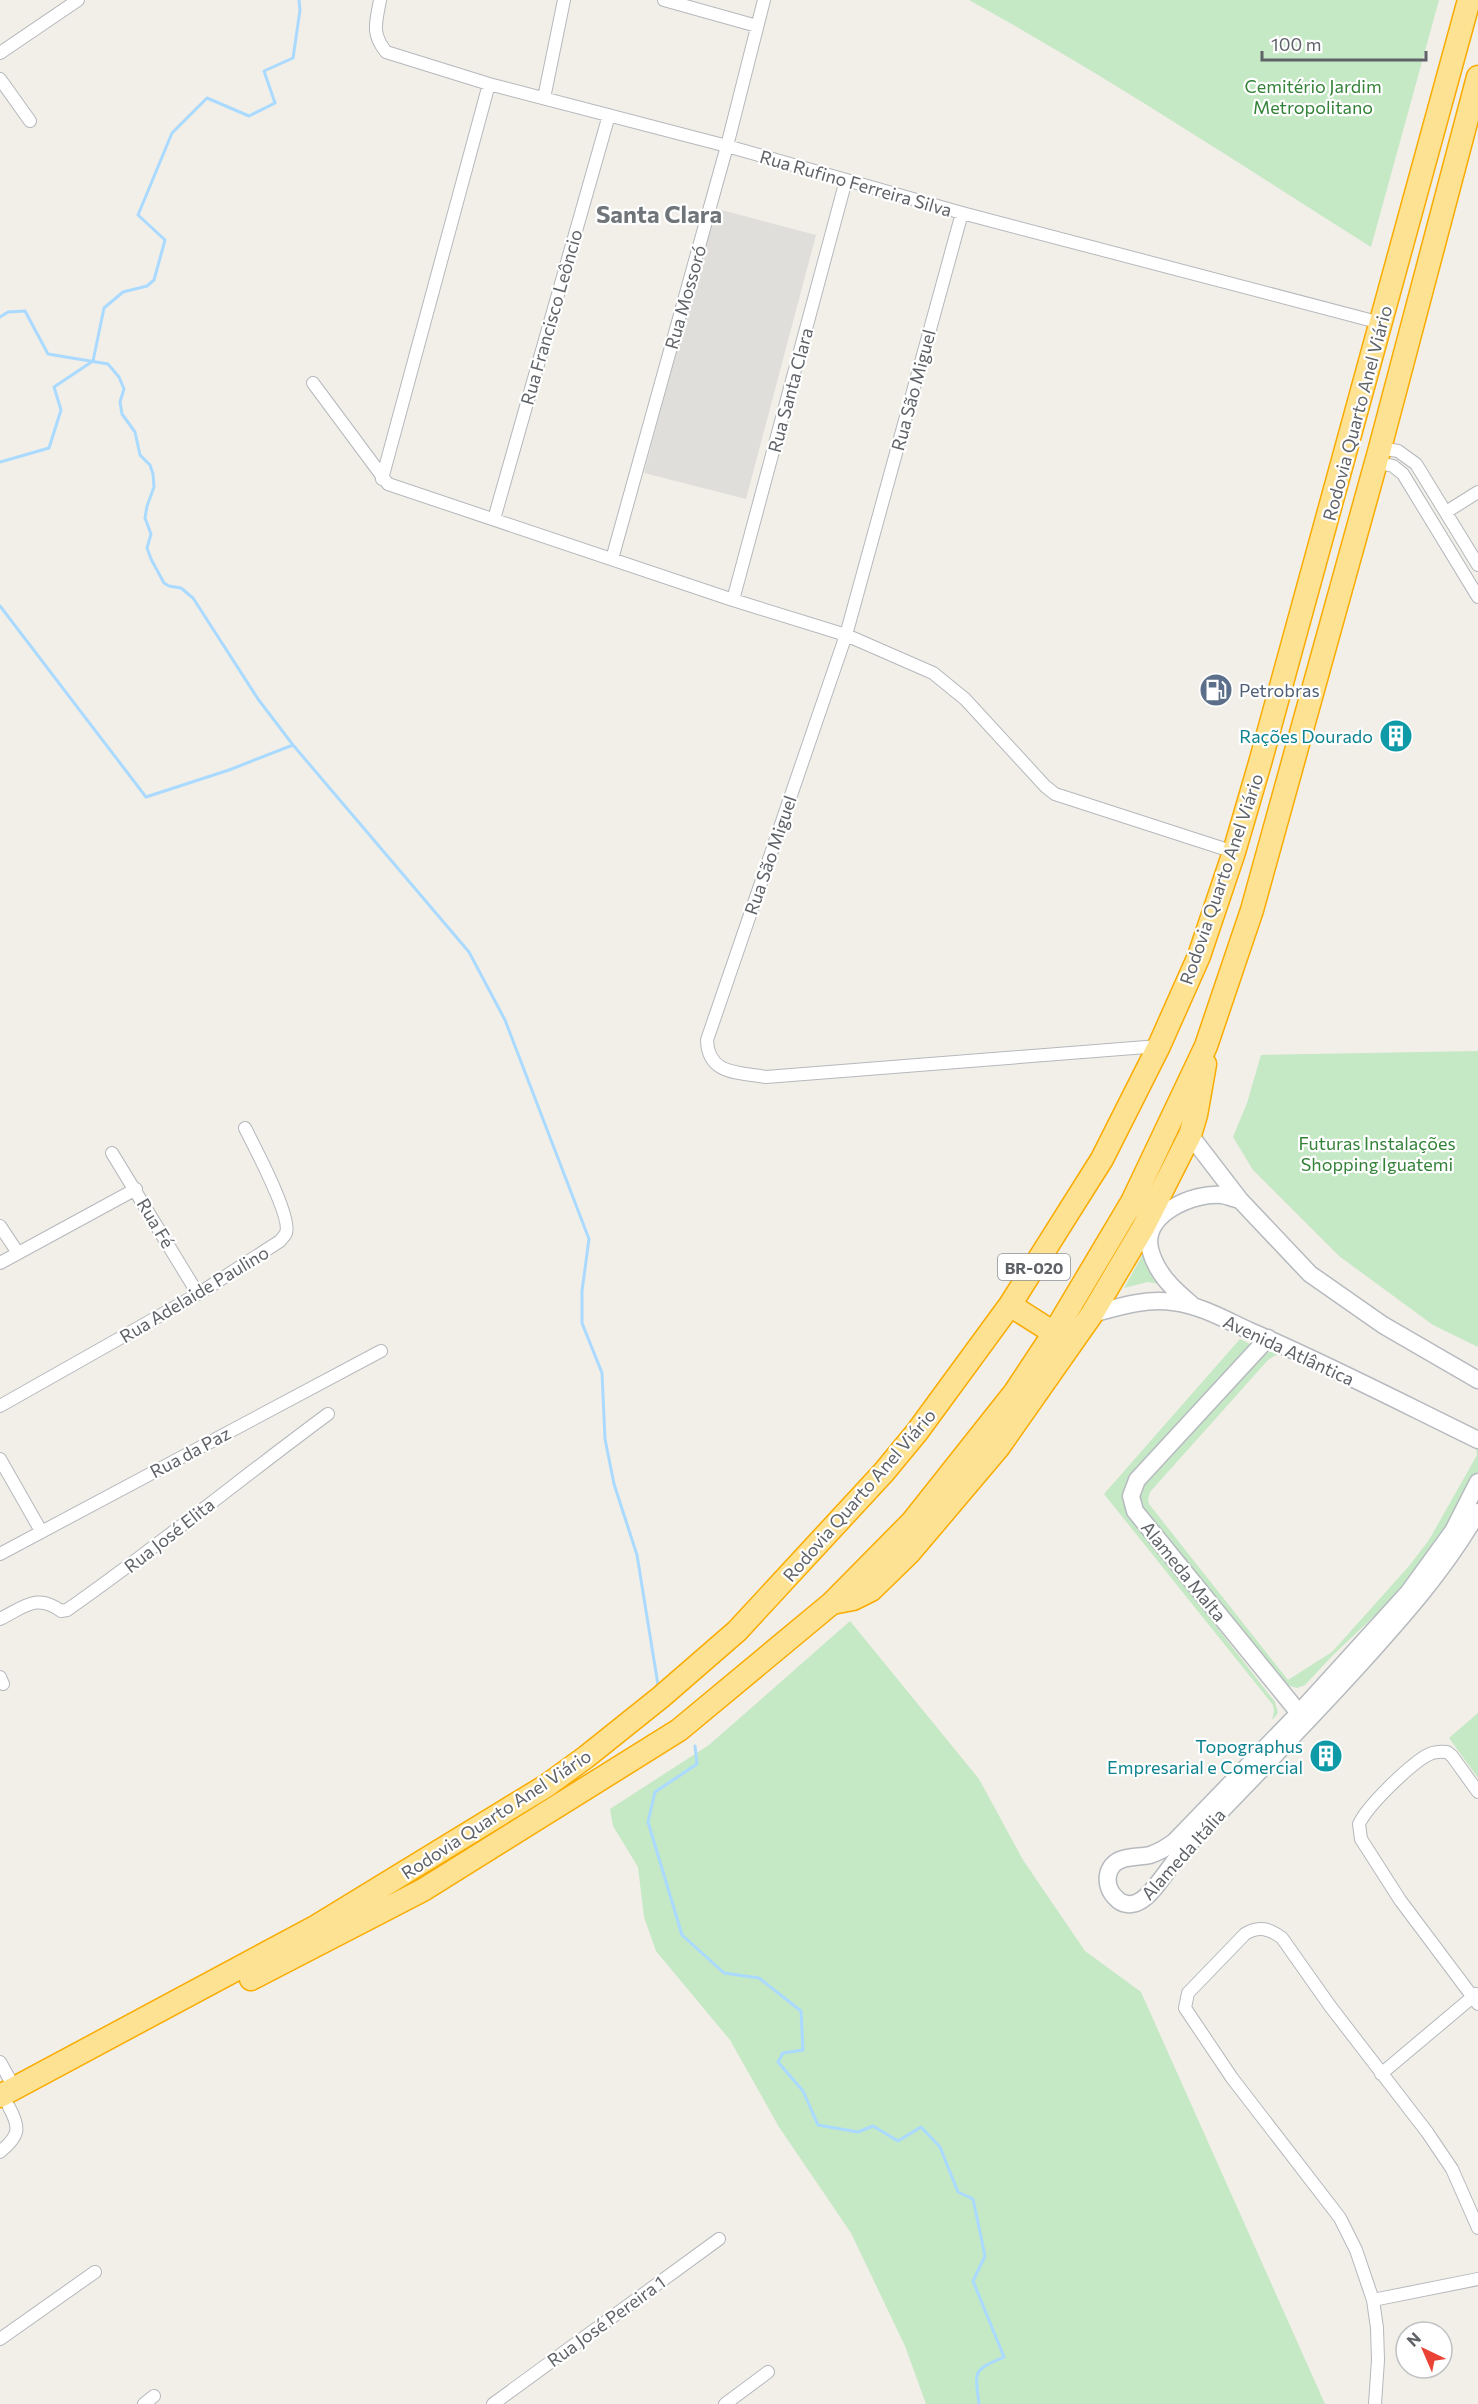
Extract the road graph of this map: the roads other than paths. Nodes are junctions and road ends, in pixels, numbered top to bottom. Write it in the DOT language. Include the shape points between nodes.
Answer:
graph roads {
  1 [pos="78,0"];
  2 [pos="380,0"];
  3 [pos="564,0"];
  4 [pos="664,0"];
  5 [pos="764,0"];
  6 [pos="1469,0"];
  7 [pos="757,26"];
  8 [pos="0,53"];
  9 [pos="1478,77"];
  10 [pos="0,79"];
  11 [pos="489,84"];
  12 [pos="544,98"];
  13 [pos="609,115"];
  14 [pos="30,121"];
  15 [pos="727,146"];
  16 [pos="846,180"];
  17 [pos="962,213"];
  18 [pos="1381,323"];
  19 [pos="313,383"];
  20 [pos="1377,455"];
  21 [pos="1345,456"];
  22 [pos="382,479"];
  23 [pos="1478,492"];
  24 [pos="1446,512"];
  25 [pos="494,519"];
  26 [pos="612,559"];
  27 [pos="1478,565"];
  28 [pos="1478,597"];
  29 [pos="733,600"];
  30 [pos="846,635"];
  31 [pos="1293,644"];
  32 [pos="1323,649"];
  33 [pos="1234,852"];
  34 [pos="1159,1046"];
  35 [pos="1206,1046"];
  36 [pos="245,1128"];
  37 [pos="1190,1135"];
  38 [pos="112,1153"];
  39 [pos="136,1190"];
  40 [pos="1240,1200"];
  41 [pos="0,1226"];
  42 [pos="18,1253"];
  43 [pos="0,1263"];
  44 [pos="198,1294"];
  45 [pos="1010,1305"];
  46 [pos="1194,1306"];
  47 [pos="1092,1314"];
  48 [pos="1054,1333"];
  49 [pos="1268,1338"];
  50 [pos="381,1351"];
  51 [pos="1478,1380"];
  52 [pos="0,1406"];
  53 [pos="328,1414"];
  54 [pos="1478,1440"];
  55 [pos="0,1459"];
  56 [pos="1478,1482"];
  57 [pos="1478,1512"];
  58 [pos="41,1531"];
  59 [pos="0,1554"];
  60 [pos="832,1603"];
  61 [pos="0,1619"];
  62 [pos="1309,1719"];
  63 [pos="1478,1792"];
  64 [pos="1149,1855"];
  65 [pos="1163,1875"];
  66 [pos="1476,1998"];
  67 [pos="0,2061"];
  68 [pos="1381,2074"];
  69 [pos="6,2101"];
  70 [pos="0,2152"];
  71 [pos="1478,2229"];
  72 [pos="719,2239"];
  73 [pos="95,2272"];
  74 [pos="1478,2278"];
  75 [pos="1373,2300"];
  76 [pos="0,2339"];
  77 [pos="768,2372"];
  78 [pos="493,2404"];
  79 [pos="725,2404"];
  80 [pos="1375,2404"];
  1 -- 8 [label="street"];
  2 -- 11 [label="street, Rua Rufino Ferreira Silva" via="375,30 377,41 386,52"];
  3 -- 12 [label="street"];
  4 -- 7 [label="street"];
  5 -- 7 [label="street, Rua Mossoró"];
  6 -- 18 [label="highway, Rodovia Quarto Anel Viário / BR-020"];
  7 -- 15 [label="street, Rua Mossoró"];
  9 -- 20 [label="highway, Rodovia Quarto Anel Viário / BR-020"];
  10 -- 14 [label="street"];
  11 -- 12 [label="street, Rua Rufino Ferreira Silva"];
  11 -- 22 [label="street"];
  12 -- 13 [label="street, Rua Rufino Ferreira Silva"];
  13 -- 15 [label="street, Rua Rufino Ferreira Silva"];
  13 -- 25 [label="street, Rua Francisco Leôncio"];
  15 -- 16 [label="street, Rua Rufino Ferreira Silva"];
  15 -- 26 [label="street, Rua Mossoró"];
  16 -- 17 [label="street, Rua Rufino Ferreira Silva"];
  16 -- 29 [label="street, Rua Santa Clara"];
  17 -- 18 [label="street, Rua Rufino Ferreira Silva"];
  17 -- 30 [label="street, Rua São Miguel"];
  18 -- 21 [label="highway, Rodovia Quarto Anel Viário / BR-020"];
  19 -- 22 [label="street"];
  20 -- 21 [label="highway"];
  20 -- 24 [label="street" via="1398,451 1416,464"];
  20 -- 28 [label="street" via="1404,474"];
  20 -- 32 [label="highway, Rodovia Quarto Anel Viário / BR-020"];
  21 -- 31 [label="highway, Rodovia Quarto Anel Viário / BR-020"];
  22 -- 25 [label="street" via="394,487"];
  23 -- 24 [label="street"];
  24 -- 27 [label="street"];
  25 -- 26 [label="street"];
  26 -- 29 [label="street"];
  29 -- 30 [label="street"];
  30 -- 33 [label="street" via="933,673 952,686 1055,794"];
  30 -- 34 [label="street, Rua São Miguel" via="707,1040 713,1062 725,1070 766,1077"];
  31 -- 32 [label="highway"];
  31 -- 33 [label="highway, Rodovia Quarto Anel Viário / BR-020"];
  32 -- 35 [label="highway, Rodovia Quarto Anel Viário / BR-020" via="1252,910"];
  33 -- 34 [label="highway, Rodovia Quarto Anel Viário / BR-020" via="1199,956"];
  34 -- 45 [label="highway, Rodovia Quarto Anel Viário / BR-020" via="1102,1159"];
  35 -- 37 [label="highway" via="1201,1095"];
  35 -- 48 [label="highway, Rodovia Quarto Anel Viário / BR-020" via="1132,1202"];
  36 -- 44 [label="street, Rua Adelaide Paulino" via="280,1203 286,1233 262,1255"];
  37 -- 40 [label="street"];
  37 -- 47 [label="highway" via="1143,1228"];
  38 -- 39 [label="street, Rua Fé"];
  39 -- 42 [label="street"];
  39 -- 44 [label="street, Rua Fé"];
  40 -- 46 [label="street" via="1222,1195 1203,1196 1184,1203 1170,1210 1151,1233 1150,1248 1156,1265 1168,1285"];
  40 -- 51 [label="street" via="1310,1274 1383,1325"];
  41 -- 42 [label="street"];
  42 -- 43 [label="street"];
  44 -- 52 [label="street, Rua Adelaide Paulino"];
  45 -- 48 [label="highway"];
  45 -- 69 [label="highway, Rodovia Quarto Anel Viário / BR-020" via="917,1432 737,1631 586,1757 537,1792 317,1926"];
  46 -- 47 [label="street, Avenida Atlântica" via="1137,1302"];
  46 -- 49 [label="street, Avenida Atlântica"];
  47 -- 60 [label="highway" via="998,1448 910,1552 871,1590"];
  48 -- 60 [label="highway, Rodovia Quarto Anel Viário / BR-020" via="1015,1392 912,1522"];
  49 -- 54 [label="street, Avenida Atlântica"];
  49 -- 62 [label="street, Alameda Malta" via="1137,1480 1131,1496 1135,1511"];
  50 -- 58 [label="street, Rua da Paz"];
  53 -- 61 [label="street, Rua José Elita" via="67,1610 36,1601"];
  55 -- 58 [label="street"];
  56 -- 62 [label="street, Alameda Itália" via="1454,1531"];
  57 -- 62 [label="street, Alameda Itália" via="1419,1599"];
  58 -- 59 [label="street, Rua da Paz"];
  60 -- 69 [label="highway, Rodovia Quarto Anel Viário / BR-020" via="679,1730 423,1890"];
  62 -- 64 [label="street, Alameda Itália" via="1174,1842"];
  62 -- 65 [label="street, Alameda Itália" via="1180,1852"];
  63 -- 66 [label="street" via="1452,1756 1436,1752 1426,1756 1369,1807 1359,1824 1361,1839 1400,1900"];
  64 -- 65 [label="street"];
  64 -- 65 [label="street, Alameda Itália" via="1122,1859 1113,1865 1107,1873 1111,1893 1123,1904 1138,1903"];
  66 -- 68 [label="street"];
  67 -- 69 [label="street"];
  68 -- 71 [label="street" via="1452,2169"];
  68 -- 75 [label="street" via="1282,1938 1272,1930 1252,1929 1245,1934 1188,1993 1185,2008 1189,2016 1340,2218"];
  69 -- 70 [label="street" via="17,2129 14,2140"];
  72 -- 78 [label="street, Rua José Pereira 1"];
  73 -- 76 [label="street"];
  74 -- 75 [label="street"];
  75 -- 80 [label="street" via="1378,2360"];
  77 -- 79 [label="street"];
}
